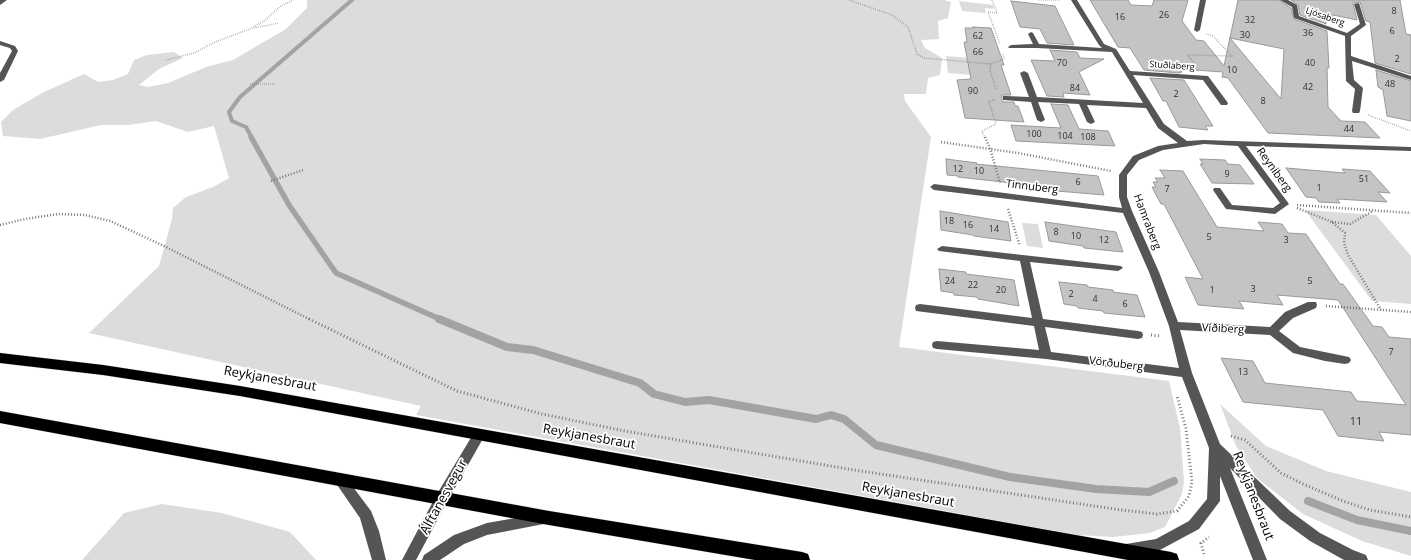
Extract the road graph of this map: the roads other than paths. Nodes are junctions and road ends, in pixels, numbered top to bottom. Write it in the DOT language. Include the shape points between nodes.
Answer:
graph roads {
  1 [pos="4,0"];
  2 [pos="1074,0"];
  3 [pos="1203,0"];
  4 [pos="1283,0"];
  5 [pos="0,3"];
  6 [pos="1357,4"];
  7 [pos="1197,30"];
  8 [pos="1031,34"];
  9 [pos="1348,35"];
  10 [pos="0,43"];
  11 [pos="1037,46"];
  12 [pos="1011,47"];
  13 [pos="1114,50"];
  14 [pos="1348,57"];
  15 [pos="1024,73"];
  16 [pos="1129,73"];
  17 [pos="1411,78"];
  18 [pos="0,80"];
  19 [pos="1003,98"];
  20 [pos="1033,99"];
  21 [pos="1082,102"];
  22 [pos="1224,103"];
  23 [pos="1150,106"];
  24 [pos="1356,111"];
  25 [pos="1041,120"];
  26 [pos="1091,122"];
  27 [pos="1185,144"];
  28 [pos="1240,144"];
  29 [pos="1411,149"];
  30 [pos="934,187"];
  31 [pos="1217,190"];
  32 [pos="1127,211"];
  33 [pos="942,249"];
  34 [pos="1024,258"];
  35 [pos="1118,268"];
  36 [pos="1312,305"];
  37 [pos="920,308"];
  38 [pos="1040,323"];
  39 [pos="1174,326"];
  40 [pos="1272,331"];
  41 [pos="1138,334"];
  42 [pos="937,344"];
  43 [pos="1046,356"];
  44 [pos="0,358"];
  45 [pos="1345,360"];
  46 [pos="1186,373"];
  47 [pos="0,417"];
  48 [pos="479,435"];
  49 [pos="1215,445"];
  50 [pos="339,479"];
  51 [pos="442,498"];
  52 [pos="550,518"];
  53 [pos="1123,550"];
  54 [pos="379,560"];
  55 [pos="409,560"];
  56 [pos="429,560"];
  57 [pos="802,560"];
  58 [pos="1171,560"];
  59 [pos="1260,560"];
  60 [pos="1361,560"];
  1 -- 5 [label="street"];
  2 -- 13 [label="street" via="1102,45"];
  3 -- 7 [label="street"];
  4 -- 9 [label="street, Ljósaberg" via="1295,6 1296,17"];
  6 -- 9 [label="street, Ljósaberg" via="1363,25"];
  8 -- 11 [label="street"];
  9 -- 14 [label="street, Ljósaberg"];
  10 -- 18 [label="street" via="15,50"];
  11 -- 12 [label="street"];
  11 -- 13 [label="street"];
  13 -- 16 [label="street"];
  14 -- 17 [label="street"];
  14 -- 24 [label="street, Ljósaberg" via="1350,81 1359,88"];
  15 -- 20 [label="street"];
  16 -- 22 [label="street, Stuðlaberg" via="1205,78"];
  16 -- 23 [label="street"];
  19 -- 20 [label="street"];
  20 -- 21 [label="street"];
  20 -- 25 [label="street"];
  21 -- 23 [label="street"];
  21 -- 26 [label="street"];
  23 -- 27 [label="street" via="1161,126"];
  27 -- 28 [label="street"];
  27 -- 32 [label="street, Hamraberg" via="1161,148 1136,158 1123,175 1123,197"];
  28 -- 29 [label="street"];
  28 -- 31 [label="street, Reyniberg" via="1285,204 1275,210 1229,207"];
  30 -- 32 [label="street, Tinnuberg"];
  32 -- 39 [label="street, Hamraberg"];
  33 -- 34 [label="street"];
  34 -- 35 [label="street"];
  34 -- 38 [label="street"];
  36 -- 40 [label="street" via="1289,315"];
  37 -- 38 [label="street"];
  38 -- 41 [label="street"];
  38 -- 43 [label="street"];
  39 -- 40 [label="street, Víðiberg"];
  39 -- 46 [label="street, Hamraberg"];
  40 -- 45 [label="street" via="1297,350"];
  42 -- 43 [label="street, Vörðuberg"];
  43 -- 46 [label="street, Vörðuberg"];
  44 -- 48 [label="highway, Reykjanesbraut" via="194,383"];
  46 -- 49 [label="street, Hamraberg"];
  47 -- 50 [label="highway"];
  48 -- 51 [label="street, Álftanesvegur"];
  48 -- 53 [label="highway, Reykjanesbraut"];
  49 -- 53 [label="street" via="1213,501 1194,525 1158,545"];
  49 -- 59 [label="street, Reykjanesbraut"];
  49 -- 60 [label="street" via="1285,515 1315,537"];
  50 -- 51 [label="highway"];
  50 -- 54 [label="street" via="366,515"];
  51 -- 52 [label="highway"];
  51 -- 55 [label="street, Álftanesvegur"];
  52 -- 56 [label="street" via="487,529 459,539"];
  52 -- 57 [label="highway"];
  53 -- 58 [label="highway, Reykjanesbraut"];
}
